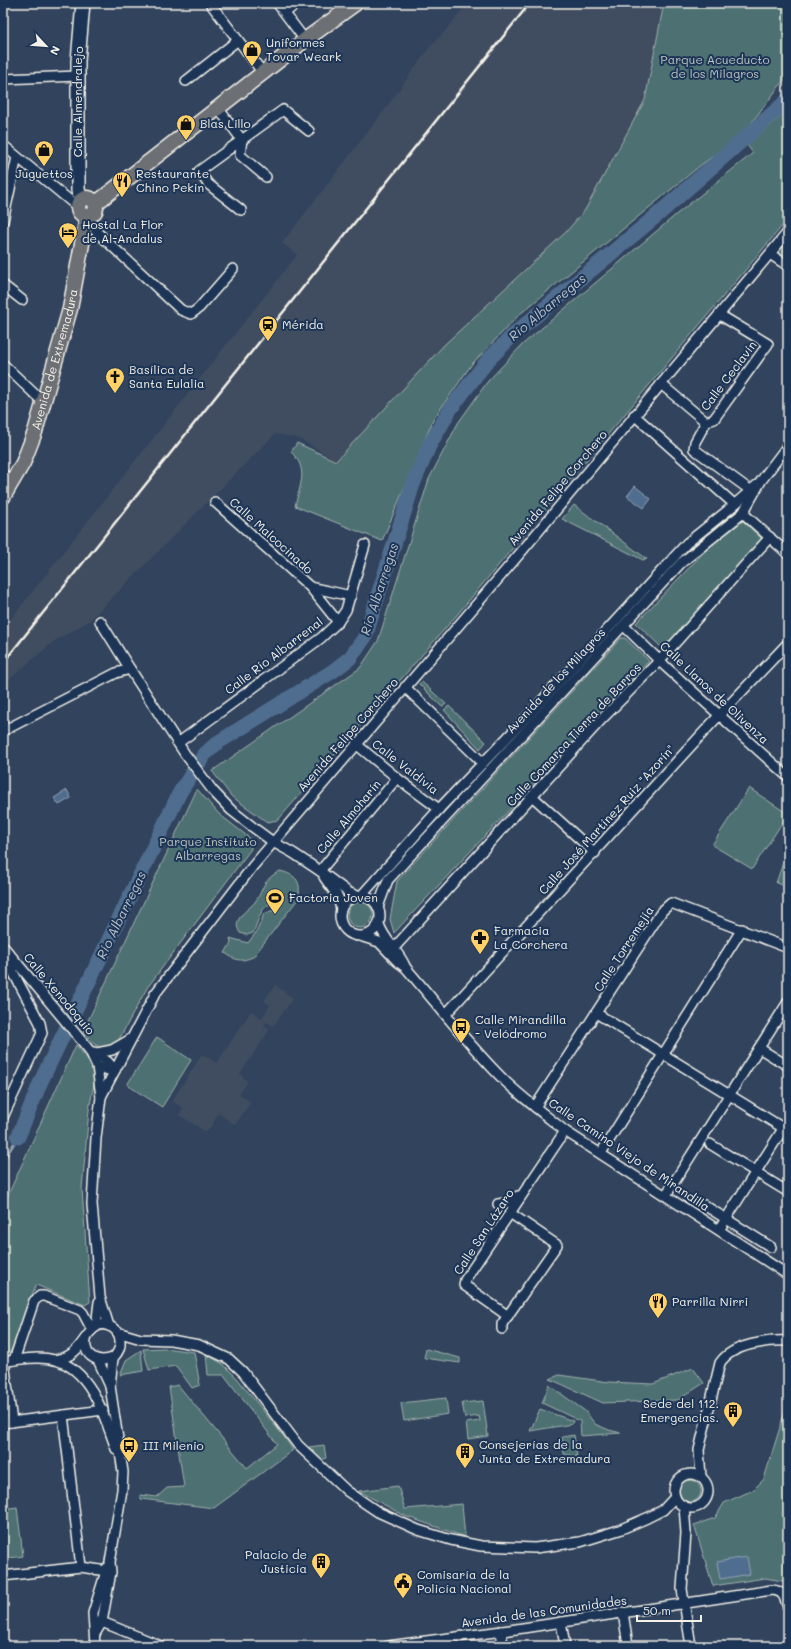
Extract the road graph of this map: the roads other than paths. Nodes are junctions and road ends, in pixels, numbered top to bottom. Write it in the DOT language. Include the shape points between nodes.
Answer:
graph roads {
  1 [pos="83,3"];
  2 [pos="210,3"];
  3 [pos="277,3"];
  4 [pos="297,3"];
  5 [pos="356,3"];
  6 [pos="284,13"];
  7 [pos="238,40"];
  8 [pos="306,40"];
  9 [pos="263,73"];
  10 [pos="78,76"];
  11 [pos="3,79"];
  12 [pos="186,81"];
  13 [pos="218,108"];
  14 [pos="309,131"];
  15 [pos="242,140"];
  16 [pos="3,145"];
  17 [pos="17,157"];
  18 [pos="266,177"];
  19 [pos="86,209"];
  20 [pos="240,210"];
  21 [pos="3,221"];
  22 [pos="788,232"];
  23 [pos="770,254"];
  24 [pos="788,266"];
  25 [pos="233,269"];
  26 [pos="3,285"];
  27 [pos="22,300"];
  28 [pos="720,315"];
  29 [pos="3,364"];
  30 [pos="661,384"];
  31 [pos="43,402"];
  32 [pos="634,415"];
  33 [pos="706,422"];
  34 [pos="788,445"];
  35 [pos="7,478"];
  36 [pos="761,481"];
  37 [pos="750,490"];
  38 [pos="3,497"];
  39 [pos="215,502"];
  40 [pos="734,504"];
  41 [pos="743,513"];
  42 [pos="770,537"];
  43 [pos="365,545"];
  44 [pos="788,554"];
  45 [pos="310,587"];
  46 [pos="351,596"];
  47 [pos="100,620"];
  48 [pos="338,622"];
  49 [pos="624,626"];
  50 [pos="788,643"];
  51 [pos="660,660"];
  52 [pos="130,669"];
  53 [pos="405,687"];
  54 [pos="720,715"];
  55 [pos="3,731"];
  56 [pos="178,743"];
  57 [pos="356,744"];
  58 [pos="483,763"];
  59 [pos="786,772"];
  60 [pos="397,778"];
  61 [pos="532,796"];
  62 [pos="439,809"];
  63 [pos="273,842"];
  64 [pos="594,853"];
  65 [pos="320,870"];
  66 [pos="359,896"];
  67 [pos="378,907"];
  68 [pos="341,909"];
  69 [pos="379,924"];
  70 [pos="742,929"];
  71 [pos="363,936"];
  72 [pos="394,948"];
  73 [pos="788,948"];
  74 [pos="5,950"];
  75 [pos="406,968"];
  76 [pos="788,1002"];
  77 [pos="596,1013"];
  78 [pos="446,1014"];
  79 [pos="132,1038"];
  80 [pos="759,1048"];
  81 [pos="94,1052"];
  82 [pos="664,1054"];
  83 [pos="97,1066"];
  84 [pos="788,1066"];
  85 [pos="115,1070"];
  86 [pos="730,1095"];
  87 [pos="101,1097"];
  88 [pos="535,1107"];
  89 [pos="3,1117"];
  90 [pos="787,1127"];
  91 [pos="565,1131"];
  92 [pos="710,1144"];
  93 [pos="601,1153"];
  94 [pos="756,1172"];
  95 [pos="524,1191"];
  96 [pos="788,1192"];
  97 [pos="666,1195"];
  98 [pos="498,1204"];
  99 [pos="704,1205"];
  100 [pos="510,1213"];
  101 [pos="726,1219"];
  102 [pos="719,1230"];
  103 [pos="771,1247"];
  104 [pos="788,1275"];
  105 [pos="100,1297"];
  106 [pos="508,1316"];
  107 [pos="109,1326"];
  108 [pos="502,1329"];
  109 [pos="91,1331"];
  110 [pos="117,1332"];
  111 [pos="141,1339"];
  112 [pos="788,1341"];
  113 [pos="119,1350"];
  114 [pos="90,1355"];
  115 [pos="113,1358"];
  116 [pos="14,1360"];
  117 [pos="98,1360"];
  118 [pos="4,1362"];
  119 [pos="59,1362"];
  120 [pos="110,1386"];
  121 [pos="103,1410"];
  122 [pos="63,1415"];
  123 [pos="7,1422"];
  124 [pos="699,1450"];
  125 [pos="123,1472"];
  126 [pos="687,1474"];
  127 [pos="701,1477"];
  128 [pos="675,1497"];
  129 [pos="683,1505"];
  130 [pos="695,1507"];
  131 [pos="663,1510"];
  132 [pos="686,1533"];
  133 [pos="110,1562"];
  134 [pos="81,1566"];
  135 [pos="106,1571"];
  136 [pos="3,1576"];
  137 [pos="684,1603"];
  138 [pos="788,1607"];
  139 [pos="622,1612"];
  140 [pos="561,1622"];
  141 [pos="97,1627"];
  142 [pos="501,1631"];
  143 [pos="95,1646"];
  144 [pos="161,1646"];
  145 [pos="391,1646"];
  146 [pos="503,1646"];
  147 [pos="565,1646"];
  148 [pos="628,1646"];
  149 [pos="691,1646"];
  1 -- 10 [label="main road, Calle Almendralejo"];
  2 -- 7 [label="street"];
  3 -- 6 [label="street"];
  4 -- 6 [label="street"];
  5 -- 8 [label="main road"];
  6 -- 8 [label="street"];
  7 -- 9 [label="street"];
  7 -- 12 [label="street"];
  8 -- 9 [label="main road"];
  9 -- 13 [label="main road"];
  10 -- 11 [label="street"];
  10 -- 19 [label="main road, Calle Almendralejo" via="78,190"];
  13 -- 15 [label="street"];
  13 -- 19 [label="main road"];
  14 -- 15 [label="street" via="283,110"];
  15 -- 18 [label="street" via="240,155"];
  15 -- 20 [label="street" via="199,171 208,184"];
  16 -- 17 [label="street"];
  17 -- 19 [label="street" via="74,204"];
  17 -- 21 [label="street"];
  19 -- 25 [label="street" via="181,310 191,314 199,308"];
  19 -- 31 [label="main road, Avenida de Extremadura" via="70,309"];
  22 -- 23 [label="street, Avenida Felipe Corchero"];
  23 -- 24 [label="street"];
  23 -- 28 [label="street, Avenida Felipe Corchero"];
  26 -- 27 [label="street"];
  28 -- 30 [label="street, Avenida Felipe Corchero"];
  28 -- 33 [label="street, Calle Ceclavín" via="768,344 714,419"];
  29 -- 31 [label="street"];
  30 -- 32 [label="street, Avenida Felipe Corchero"];
  30 -- 33 [label="street"];
  31 -- 35 [label="main road, Avenida de Extremadura" via="23,463"];
  32 -- 40 [label="street"];
  32 -- 53 [label="street, Avenida Felipe Corchero"];
  33 -- 37 [label="street, Calle Ceclavín" via="694,449"];
  34 -- 36 [label="street, Avenida de los Milagros"];
  35 -- 38 [label="main road, Avenida de Extremadura"];
  36 -- 37 [label="street, Avenida de los Milagros"];
  36 -- 41 [label="street, Avenida de los Milagros"];
  37 -- 40 [label="street, Avenida de los Milagros"];
  39 -- 45 [label="street, Calle Malcocinado"];
  40 -- 58 [label="street, Avenida de los Milagros" via="687,543"];
  41 -- 42 [label="street"];
  41 -- 49 [label="street, Avenida de los Milagros" via="681,563"];
  42 -- 44 [label="street"];
  42 -- 51 [label="street, Calle Comarca Tierra de Barros"];
  43 -- 46 [label="street, Calle Río Albarrenal"];
  45 -- 46 [label="street, Calle Malcocinado"];
  45 -- 48 [label="street, Calle Malcocinado"];
  46 -- 48 [label="street, Calle Río Albarrenal"];
  47 -- 52 [label="street"];
  48 -- 56 [label="street, Calle Río Albarrenal" via="321,638"];
  49 -- 51 [label="street, Calle Llanos de Olivenza"];
  49 -- 67 [label="street, Avenida de los Milagros" via="388,880"];
  50 -- 54 [label="street, Calle José Martínez Ruiz \"Azorín\""];
  51 -- 54 [label="street, Calle Llanos de Olivenza"];
  51 -- 61 [label="street, Calle Comarca Tierra de Barros"];
  52 -- 55 [label="street" via="116,673"];
  52 -- 56 [label="street"];
  53 -- 57 [label="street, Avenida Felipe Corchero"];
  53 -- 58 [label="street"];
  54 -- 59 [label="street, Calle Llanos de Olivenza"];
  54 -- 64 [label="street, Calle José Martínez Ruiz \"Azorín\""];
  56 -- 63 [label="street" via="231,810"];
  57 -- 60 [label="street, Calle Valdivia"];
  57 -- 63 [label="street, Avenida Felipe Corchero"];
  58 -- 62 [label="street, Avenida de los Milagros"];
  60 -- 62 [label="street, Calle Valdivia"];
  60 -- 65 [label="street, Calle Almoharín"];
  61 -- 64 [label="street"];
  61 -- 72 [label="street, Calle Comarca Tierra de Barros"];
  62 -- 66 [label="street, Avenida de los Milagros"];
  63 -- 65 [label="street"];
  63 -- 79 [label="street, Avenida Felipe Corchero" via="155,994"];
  64 -- 78 [label="street, Calle José Martínez Ruiz \"Azorín\""];
  65 -- 66 [label="street" via="348,892"];
  65 -- 68 [label="street" via="338,897"];
  66 -- 67 [label="street" via="368,897"];
  66 -- 68 [label="street" via="344,902"];
  67 -- 69 [label="street"];
  68 -- 71 [label="street" via="340,923 344,929 349,934"];
  69 -- 71 [label="street" via="370,934"];
  69 -- 72 [label="street, Calle Camino Viejo de Mirandilla"];
  70 -- 73 [label="street, Calle Torremejía"];
  70 -- 77 [label="street, Calle Torremejía" via="671,902 662,911"];
  70 -- 82 [label="street"];
  71 -- 75 [label="street, Calle Camino Viejo de Mirandilla" via="379,942"];
  72 -- 75 [label="street, Calle Camino Viejo de Mirandilla" via="402,957"];
  74 -- 81 [label="street, Calle Xenodoquio"];
  74 -- 89 [label="street, Calle Xenodoquio" via="42,1032"];
  75 -- 78 [label="street, Calle Camino Viejo de Mirandilla"];
  76 -- 80 [label="street"];
  77 -- 82 [label="street"];
  77 -- 88 [label="street, Calle Torremejía"];
  78 -- 88 [label="street, Calle Camino Viejo de Mirandilla" via="505,1081"];
  79 -- 81 [label="street" via="112,1050"];
  79 -- 85 [label="street, Avenida Felipe Corchero"];
  80 -- 84 [label="street"];
  80 -- 86 [label="street"];
  81 -- 83 [label="street"];
  81 -- 85 [label="street"];
  82 -- 86 [label="street"];
  82 -- 93 [label="street"];
  83 -- 85 [label="street"];
  83 -- 87 [label="street"];
  85 -- 87 [label="street, Avenida Felipe Corchero"];
  86 -- 90 [label="street"];
  86 -- 97 [label="street"];
  87 -- 105 [label="street, Avenida Felipe Corchero" via="92,1204"];
  88 -- 91 [label="street, Calle Camino Viejo de Mirandilla"];
  90 -- 94 [label="street"];
  91 -- 93 [label="street, Calle Camino Viejo de Mirandilla"];
  91 -- 95 [label="street, Calle San Lázaro"];
  92 -- 94 [label="street"];
  93 -- 97 [label="street, Calle Camino Viejo de Mirandilla"];
  94 -- 96 [label="street"];
  94 -- 101 [label="street"];
  95 -- 98 [label="street, Calle San Lázaro" via="511,1202"];
  95 -- 100 [label="street, Calle San Lázaro"];
  97 -- 102 [label="street, Calle Camino Viejo de Mirandilla"];
  99 -- 101 [label="street"];
  100 -- 106 [label="street, Calle San Lázaro" via="464,1280 464,1285"];
  100 -- 106 [label="street" via="557,1245"];
  101 -- 102 [label="street"];
  101 -- 103 [label="street"];
  102 -- 104 [label="street, Calle Camino Viejo de Mirandilla"];
  105 -- 107 [label="street, Avenida Felipe Corchero"];
  105 -- 109 [label="street, Avenida Felipe Corchero"];
  106 -- 108 [label="street" via="502,1324"];
  107 -- 109 [label="street"];
  107 -- 110 [label="street"];
  109 -- 114 [label="street" via="85,1346"];
  109 -- 116 [label="street" via="80,1310 40,1296 34,1301"];
  109 -- 119 [label="street" via="77,1350"];
  110 -- 111 [label="street"];
  110 -- 113 [label="street" via="121,1344"];
  111 -- 113 [label="street"];
  111 -- 131 [label="street" via="171,1340 199,1345 229,1360 243,1372 298,1445 347,1491 378,1512 418,1530 481,1546 535,1548 580,1542 619,1530"];
  112 -- 124 [label="street" via="761,1343 724,1356 720,1363"];
  113 -- 115 [label="street"];
  114 -- 117 [label="street"];
  114 -- 119 [label="street"];
  115 -- 117 [label="street"];
  115 -- 120 [label="street"];
  116 -- 118 [label="street"];
  116 -- 119 [label="street" via="36,1358"];
  117 -- 120 [label="street"];
  118 -- 123 [label="street"];
  119 -- 121 [label="street" via="73,1370 86,1383"];
  120 -- 125 [label="street"];
  121 -- 122 [label="street"];
  121 -- 125 [label="street"];
  122 -- 123 [label="street"];
  122 -- 134 [label="street"];
  124 -- 126 [label="street"];
  124 -- 127 [label="street"];
  125 -- 133 [label="street"];
  126 -- 127 [label="street"];
  126 -- 128 [label="street" via="675,1484"];
  127 -- 130 [label="street" via="707,1485 708,1493 703,1502"];
  128 -- 129 [label="street"];
  128 -- 131 [label="street"];
  129 -- 130 [label="street"];
  129 -- 131 [label="street"];
  129 -- 132 [label="street"];
  130 -- 132 [label="street"];
  132 -- 137 [label="street" via="682,1579"];
  133 -- 135 [label="street"];
  133 -- 141 [label="street" via="111,1572"];
  134 -- 135 [label="street"];
  134 -- 136 [label="street"];
  135 -- 141 [label="street" via="100,1590"];
  137 -- 138 [label="street, Avenida de las Comunidades" via="779,1590 783,1593"];
  137 -- 139 [label="street, Avenida de las Comunidades"];
  137 -- 149 [label="street"];
  139 -- 140 [label="street, Avenida de las Comunidades"];
  139 -- 148 [label="street"];
  140 -- 142 [label="street, Avenida de las Comunidades"];
  140 -- 147 [label="street"];
  141 -- 143 [label="street"];
  141 -- 144 [label="street"];
  142 -- 145 [label="street, Avenida de las Comunidades"];
  142 -- 146 [label="street"];
}
